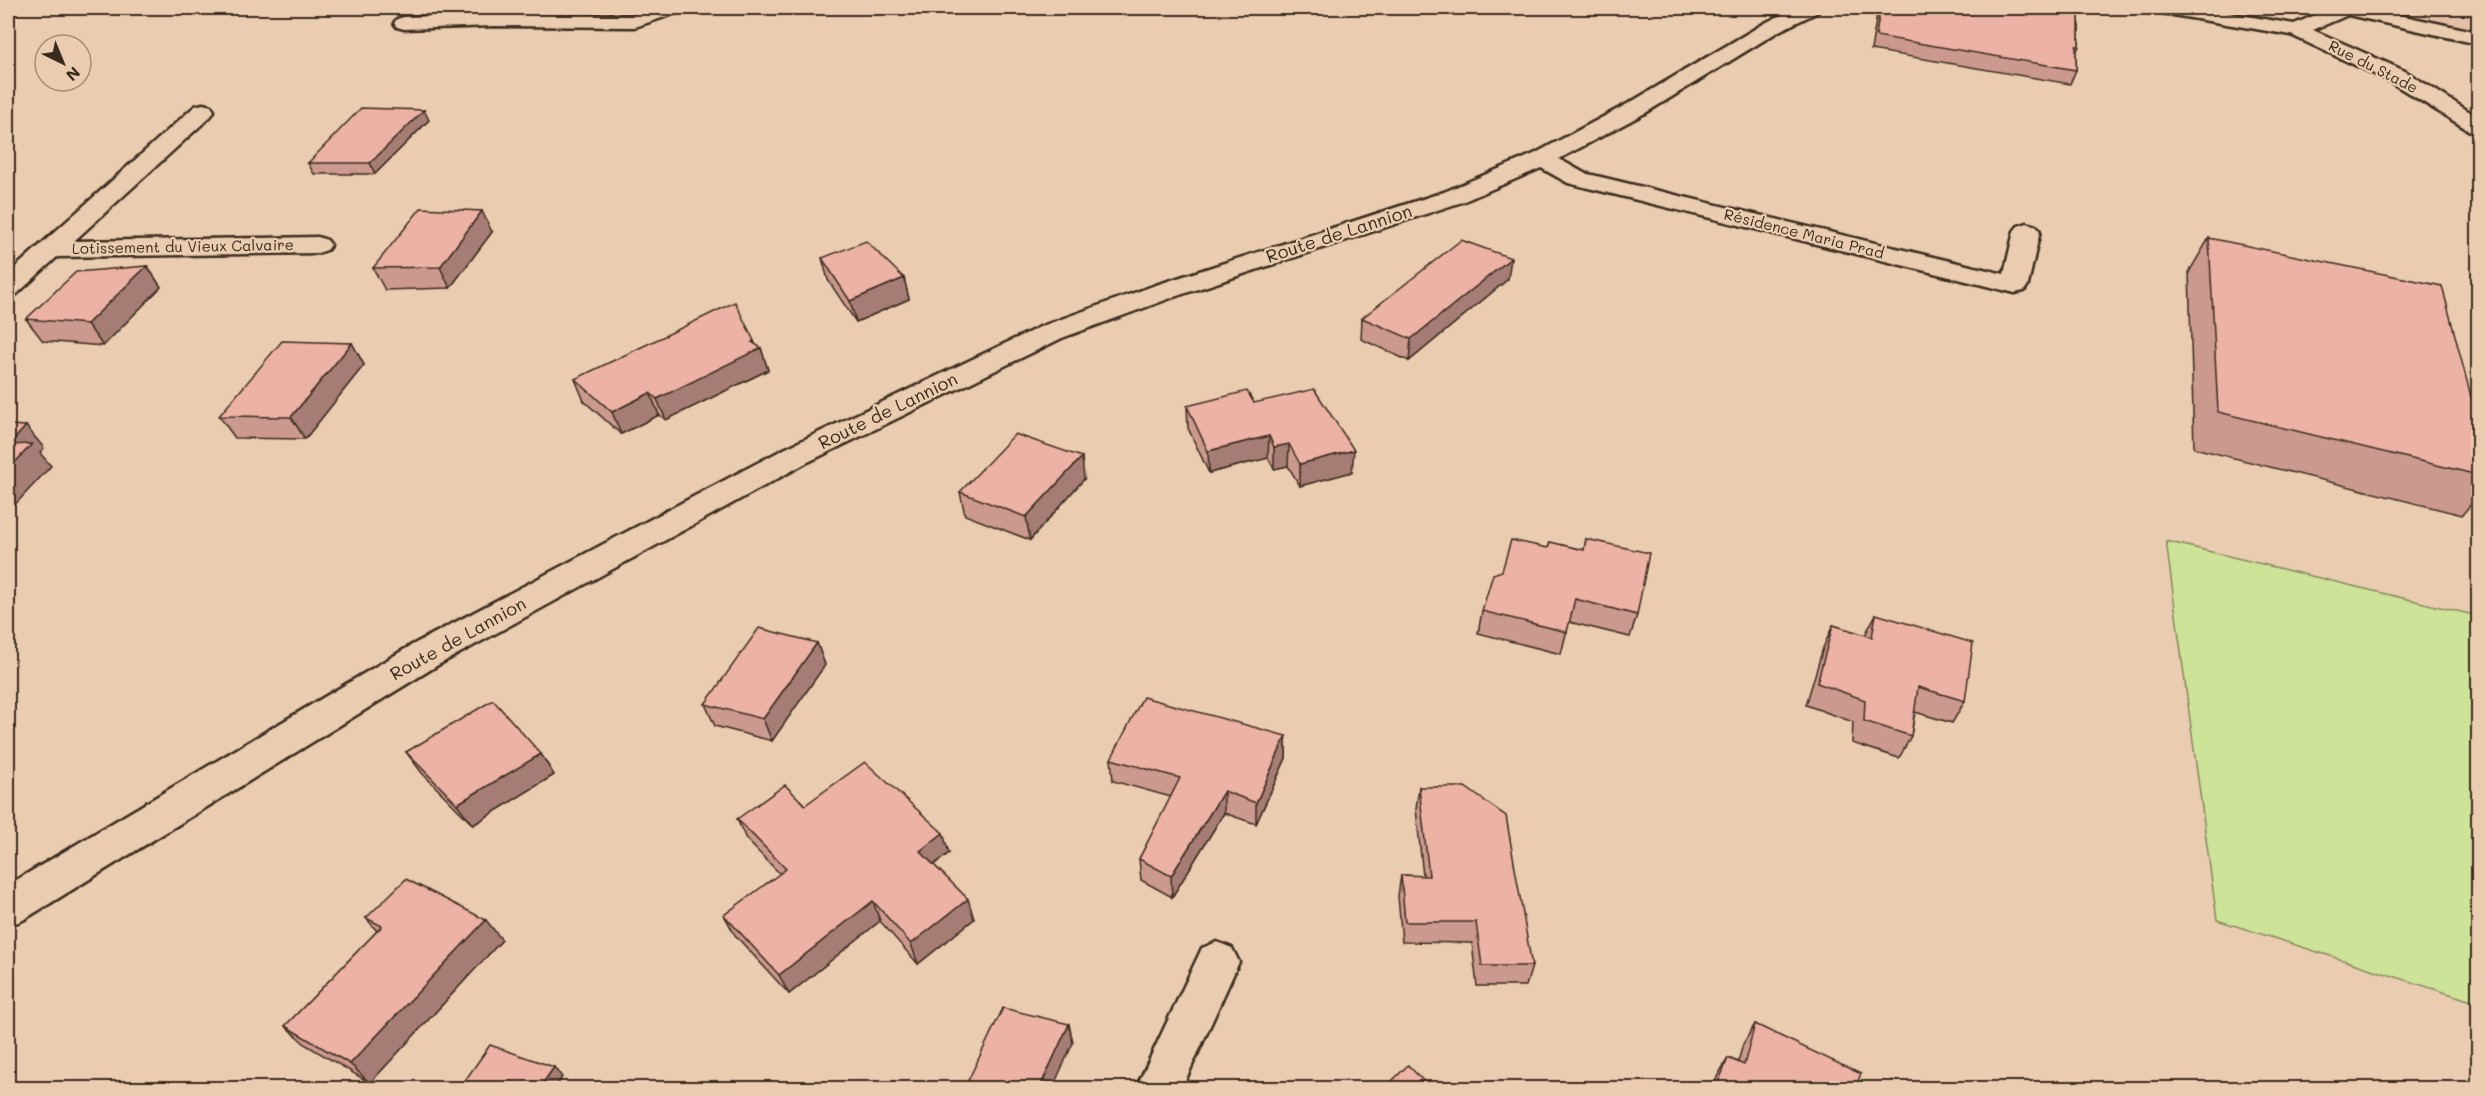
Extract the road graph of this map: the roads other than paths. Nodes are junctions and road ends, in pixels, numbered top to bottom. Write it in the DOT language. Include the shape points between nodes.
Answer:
graph roads {
  1 [pos="673,8"];
  2 [pos="1811,8"];
  3 [pos="2167,8"];
  4 [pos="2347,8"];
  5 [pos="404,23"];
  6 [pos="2296,30"];
  7 [pos="2478,38"];
  8 [pos="203,111"];
  9 [pos="2478,126"];
  10 [pos="1542,159"];
  11 [pos="2027,231"];
  12 [pos="318,245"];
  13 [pos="49,250"];
  14 [pos="8,288"];
  15 [pos="8,907"];
  16 [pos="1217,962"];
  17 [pos="1159,1089"];
  1 -- 5 [label="street" via="634,21"];
  2 -- 10 [label="street, Route de Lannion"];
  3 -- 6 [label="street, Rue du Stade"];
  4 -- 6 [label="street"];
  4 -- 7 [label="street"];
  6 -- 9 [label="street, Rue du Stade" via="2397,76"];
  8 -- 13 [label="street, Lotissement du Vieux Calvaire"];
  10 -- 11 [label="street, Résidence Maria Prad" via="1576,178 2015,285"];
  10 -- 15 [label="street, Route de Lannion" via="1453,197 1162,291 1052,332 933,388 795,456 425,655"];
  12 -- 13 [label="street, Lotissement du Vieux Calvaire"];
  13 -- 14 [label="street, Lotissement du Vieux Calvaire"];
  16 -- 17 [label="street"];
}
